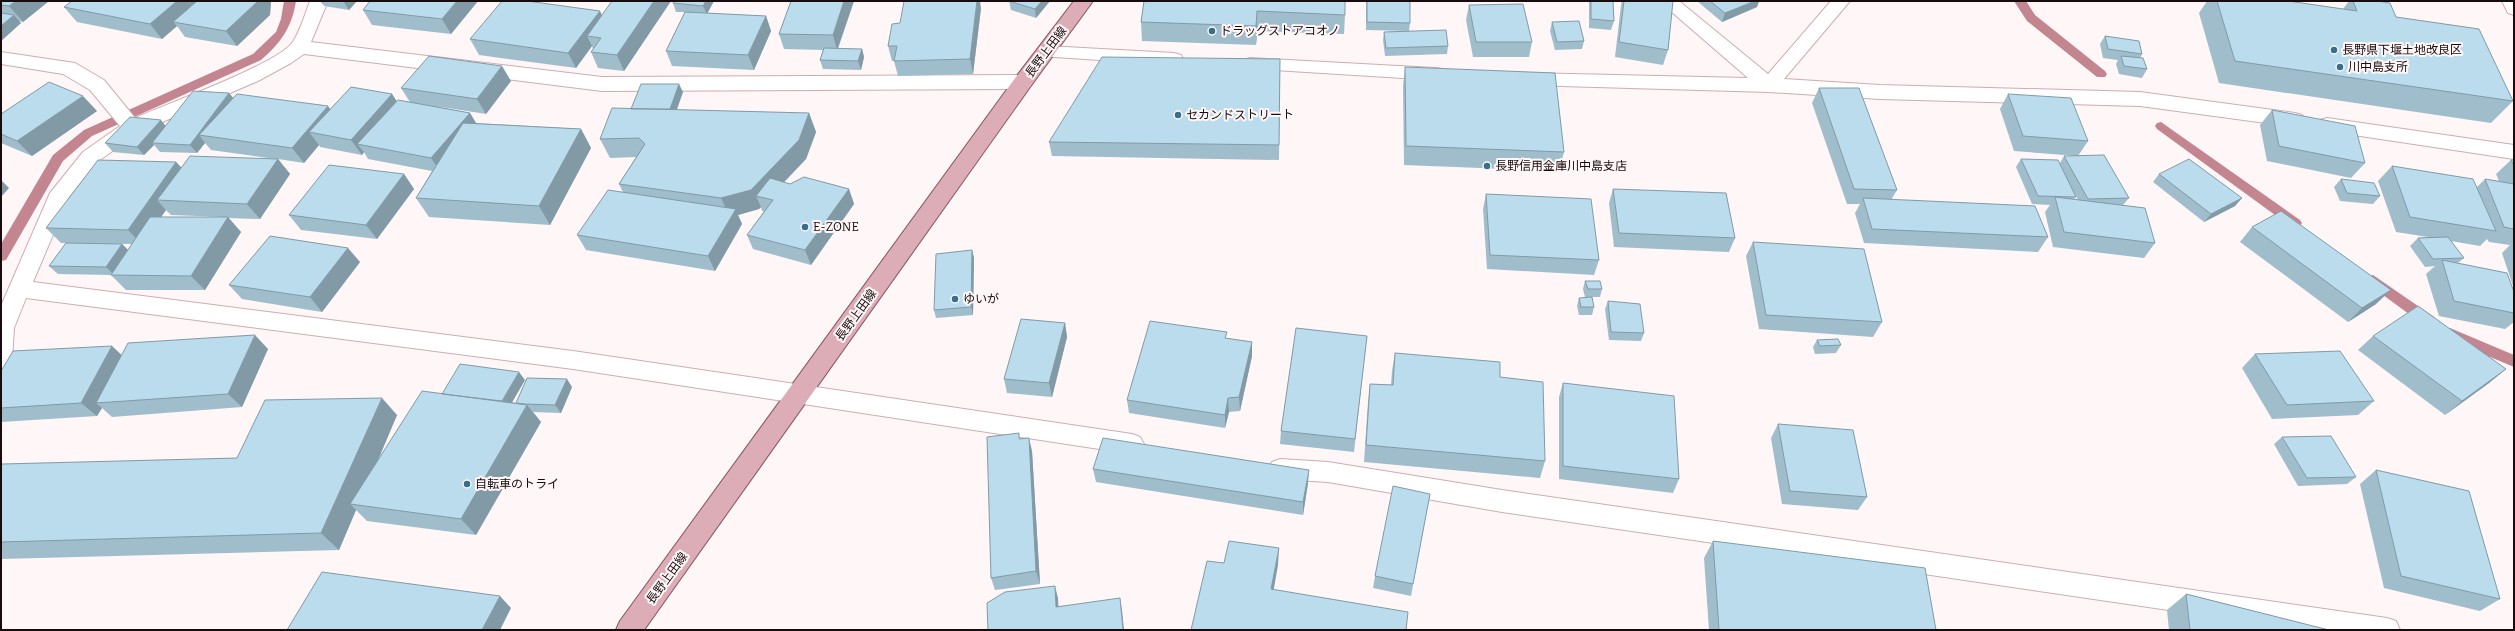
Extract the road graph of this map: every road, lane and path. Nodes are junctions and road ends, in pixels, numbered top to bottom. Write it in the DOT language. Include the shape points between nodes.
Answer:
graph roads {
  1 [pos="319,1"];
  2 [pos="1084,1"];
  3 [pos="1668,1"];
  4 [pos="1841,1"];
  5 [pos="2511,1"];
  6 [pos="2514,9"];
  7 [pos="300,47"];
  8 [pos="1047,52"];
  9 [pos="1,58"];
  10 [pos="1189,60"];
  11 [pos="1228,62"];
  12 [pos="1457,75"];
  13 [pos="1504,78"];
  14 [pos="1023,82"];
  15 [pos="1769,85"];
  16 [pos="130,124"];
  17 [pos="2514,152"];
  18 [pos="20,289"];
  19 [pos="1,360"];
  20 [pos="800,394"];
  21 [pos="1158,448"];
  22 [pos="1258,467"];
  23 [pos="629,630"];
  24 [pos="2387,630"];
  1 -- 7 [label="street"];
  2 -- 8 [label="main road, 長野上田線"];
  3 -- 15 [label="street"];
  4 -- 15 [label="street"];
  5 -- 6 [label="street"];
  7 -- 14 [label="street" via="602,84"];
  7 -- 16 [label="street" via="252,76"];
  8 -- 10 [label="street"];
  8 -- 14 [label="main road, 長野上田線"];
  9 -- 16 [label="street" via="68,68 97,85"];
  11 -- 12 [label="street"];
  13 -- 15 [label="street"];
  14 -- 20 [label="main road, 長野上田線"];
  15 -- 17 [label="street" via="1888,92 2140,99"];
  16 -- 18 [label="street" via="90,157 60,193"];
  18 -- 19 [label="street" via="3,328"];
  18 -- 20 [label="street" via="573,360"];
  20 -- 21 [label="street"];
  20 -- 23 [label="main road, 長野上田線"];
  22 -- 24 [label="street" via="1328,472 1510,502"];
}
